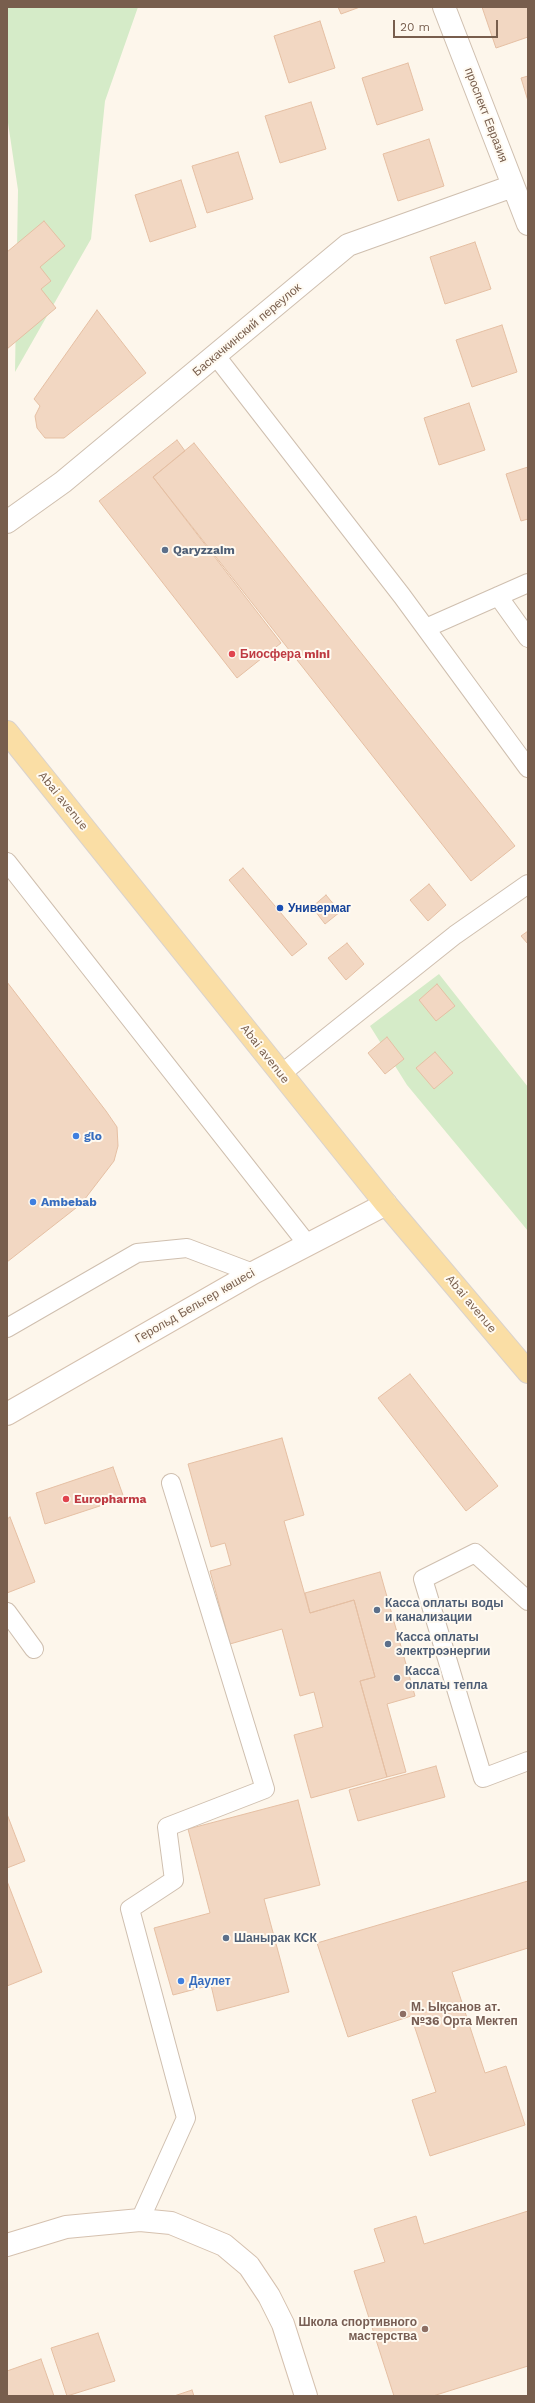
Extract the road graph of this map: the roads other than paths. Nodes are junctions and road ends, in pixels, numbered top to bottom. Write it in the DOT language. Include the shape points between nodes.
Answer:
graph roads {
  1 [pos="444,7"];
  2 [pos="514,186"];
  3 [pos="528,224"];
  4 [pos="216,356"];
  5 [pos="7,522"];
  6 [pos="528,583"];
  7 [pos="498,596"];
  8 [pos="426,628"];
  9 [pos="528,638"];
  10 [pos="7,732"];
  11 [pos="528,768"];
  12 [pos="7,862"];
  13 [pos="528,884"];
  14 [pos="281,1074"];
  15 [pos="386,1204"];
  16 [pos="308,1245"];
  17 [pos="253,1273"];
  18 [pos="7,1328"];
  19 [pos="528,1372"];
  20 [pos="7,1414"];
  21 [pos="171,1484"];
  22 [pos="528,1601"];
  23 [pos="7,1612"];
  24 [pos="34,1649"];
  25 [pos="528,1761"];
  26 [pos="140,2220"];
  27 [pos="7,2245"];
  28 [pos="306,2396"];
  1 -- 2 [label="street, проспект Евразия"];
  2 -- 3 [label="street, проспект Евразия"];
  2 -- 4 [label="street, Баскачкинский переулок" via="348,246"];
  4 -- 5 [label="street, Баскачкинский переулок" via="63,482"];
  4 -- 8 [label="lane"];
  6 -- 7 [label="lane"];
  7 -- 8 [label="lane"];
  7 -- 9 [label="lane"];
  8 -- 11 [label="lane"];
  10 -- 14 [label="main road, Abai avenue"];
  12 -- 16 [label="lane"];
  13 -- 14 [label="lane" via="455,935"];
  14 -- 15 [label="main road, Abai avenue"];
  15 -- 16 [label="street, Герольд Бельгер көшесі"];
  15 -- 19 [label="main road, Abai avenue"];
  16 -- 17 [label="street, Герольд Бельгер көшесі"];
  17 -- 18 [label="lane" via="187,1248 137,1253"];
  17 -- 20 [label="street, Герольд Бельгер көшесі"];
  21 -- 26 [label="lane" via="265,1789 167,1827 174,1880 130,1909 186,2118"];
  22 -- 25 [label="lane" via="475,1553 423,1579 483,1778"];
  23 -- 24 [label="lane"];
  26 -- 27 [label="street" via="66,2227"];
  26 -- 28 [label="street" via="171,2223 199,2233 224,2245 249,2266 269,2296 283,2324"];
}
